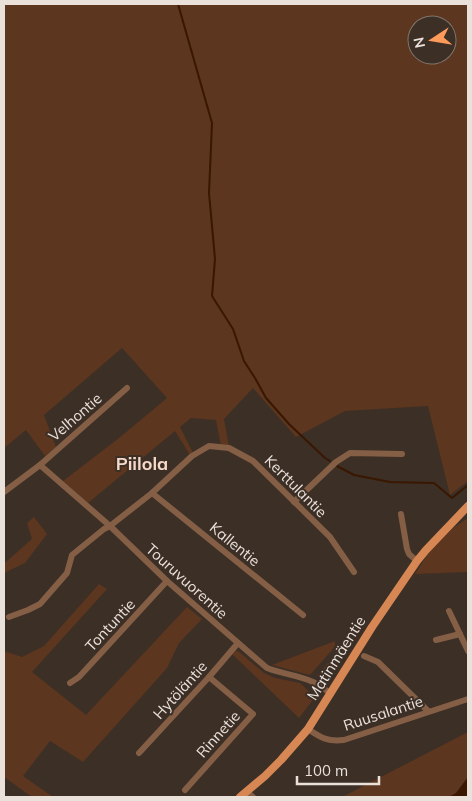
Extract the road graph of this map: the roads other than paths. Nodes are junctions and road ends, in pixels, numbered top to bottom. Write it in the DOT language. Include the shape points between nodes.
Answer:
graph roads {
  1 [pos="127,388"];
  2 [pos="402,454"];
  3 [pos="40,465"];
  4 [pos="4,492"];
  5 [pos="152,493"];
  6 [pos="294,502"];
  7 [pos="468,506"];
  8 [pos="468,513"];
  9 [pos="401,514"];
  10 [pos="110,526"];
  11 [pos="448,527"];
  12 [pos="417,561"];
  13 [pos="354,572"];
  14 [pos="167,581"];
  15 [pos="449,611"];
  16 [pos="303,615"];
  17 [pos="9,617"];
  18 [pos="460,634"];
  19 [pos="436,640"];
  20 [pos="238,643"];
  21 [pos="468,651"];
  22 [pos="364,656"];
  23 [pos="209,677"];
  24 [pos="70,683"];
  25 [pos="330,693"];
  26 [pos="468,699"];
  27 [pos="428,712"];
  28 [pos="308,729"];
  29 [pos="139,753"];
  30 [pos="185,790"];
  31 [pos="250,794"];
  32 [pos="240,797"];
  1 -- 3 [label="street, Velhontie"];
  2 -- 6 [label="street" via="350,453"];
  3 -- 4 [label="street, Velhontie"];
  3 -- 10 [label="street, Touruvuorentie"];
  5 -- 6 [label="street, Kerttulantie" via="192,456 209,446 229,448 252,461"];
  5 -- 10 [label="street, Kerttulantie"];
  5 -- 16 [label="street, Kallentie"];
  6 -- 13 [label="street, Kerttulantie" via="330,537"];
  7 -- 11 [label="main road, Matinmäentie"];
  8 -- 11 [label="main road, Matinmäentie"];
  9 -- 12 [label="street" via="407,549"];
  10 -- 14 [label="street, Touruvuorentie"];
  10 -- 17 [label="street, Kerttulantie" via="72,555 67,573 40,604"];
  11 -- 12 [label="main road, Matinmäentie"];
  12 -- 25 [label="main road, Matinmäentie"];
  14 -- 20 [label="street, Touruvuorentie"];
  14 -- 24 [label="street, Tontuntie"];
  15 -- 18 [label="street"];
  18 -- 19 [label="street"];
  18 -- 21 [label="street"];
  20 -- 23 [label="street, Hytöläntie"];
  20 -- 25 [label="street, Touruvuorentie" via="267,668 302,677"];
  22 -- 27 [label="street" via="378,662"];
  23 -- 29 [label="street, Hytöläntie"];
  23 -- 30 [label="street, Rinnetie" via="252,714"];
  25 -- 28 [label="main road, Matinmäentie"];
  26 -- 27 [label="street, Ruusalantie"];
  27 -- 28 [label="street, Ruusalantie" via="344,740 322,738"];
  28 -- 31 [label="main road, Matinmäentie"];
  31 -- 32 [label="main road, Matinmäentie"];
}
